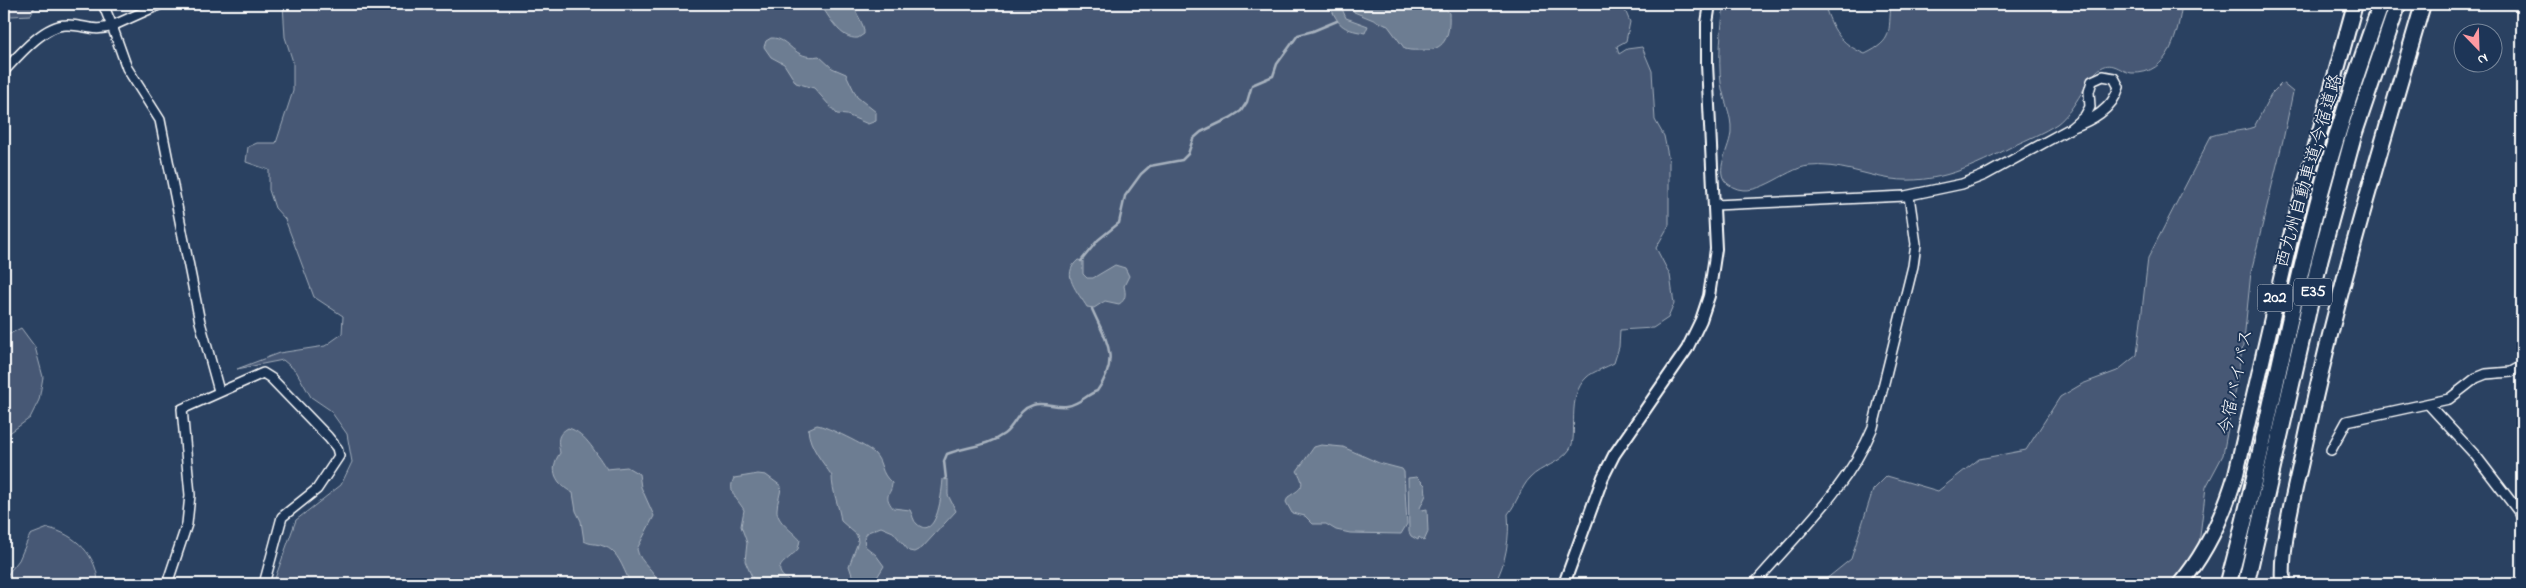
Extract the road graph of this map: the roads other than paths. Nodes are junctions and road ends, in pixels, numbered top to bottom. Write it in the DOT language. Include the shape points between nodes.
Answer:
graph roads {
  1 [pos="104,4"];
  2 [pos="161,4"];
  3 [pos="1710,4"];
  4 [pos="2355,4"];
  5 [pos="2381,4"];
  6 [pos="2398,4"];
  7 [pos="2423,4"];
  8 [pos="112,26"];
  9 [pos="4,71"];
  10 [pos="2071,128"];
  11 [pos="1909,196"];
  12 [pos="1715,205"];
  13 [pos="2522,366"];
  14 [pos="219,391"];
  15 [pos="2428,404"];
  16 [pos="2331,450"];
  17 [pos="2522,516"];
  18 [pos="168,584"];
  19 [pos="264,584"];
  20 [pos="1564,584"];
  21 [pos="1754,584"];
  22 [pos="2180,584"];
  23 [pos="2228,584"];
  24 [pos="2246,584"];
  25 [pos="2283,584"];
  1 -- 8 [label="street"];
  2 -- 8 [label="street"];
  3 -- 12 [label="street" via="1707,64"];
  4 -- 22 [label="highway, 今宿バイパス / 202" via="2290,240 2228,502 2211,538"];
  5 -- 23 [label="highway, 西九州自動車道;今宿道路 / E35" via="2338,130 2308,240"];
  6 -- 24 [label="highway, 西九州自動車道;今宿道路 / E35" via="2354,134 2320,259"];
  7 -- 25 [label="highway" via="2313,399 2289,522"];
  8 -- 9 [label="street" via="96,30 56,26 37,38"];
  8 -- 14 [label="street" via="127,68 160,120 200,322"];
  10 -- 10 [label="street" via="2090,107 2092,81 2103,76 2114,78 2119,87 2111,104 2086,122"];
  10 -- 11 [label="street" via="1985,175"];
  11 -- 12 [label="street"];
  11 -- 21 [label="street" via="1916,244 1913,266 1866,445 1844,479"];
  12 -- 20 [label="street" via="1716,249 1701,320 1687,349 1614,454"];
  13 -- 15 [label="street" via="2511,372 2476,378 2449,399"];
  14 -- 18 [label="street" via="182,409 190,494 187,524"];
  14 -- 19 [label="street" via="258,374 266,374 328,437 339,453 338,460 317,489 282,517"];
  15 -- 16 [label="street" via="2347,421"];
  15 -- 17 [label="street" via="2476,456"];
}
